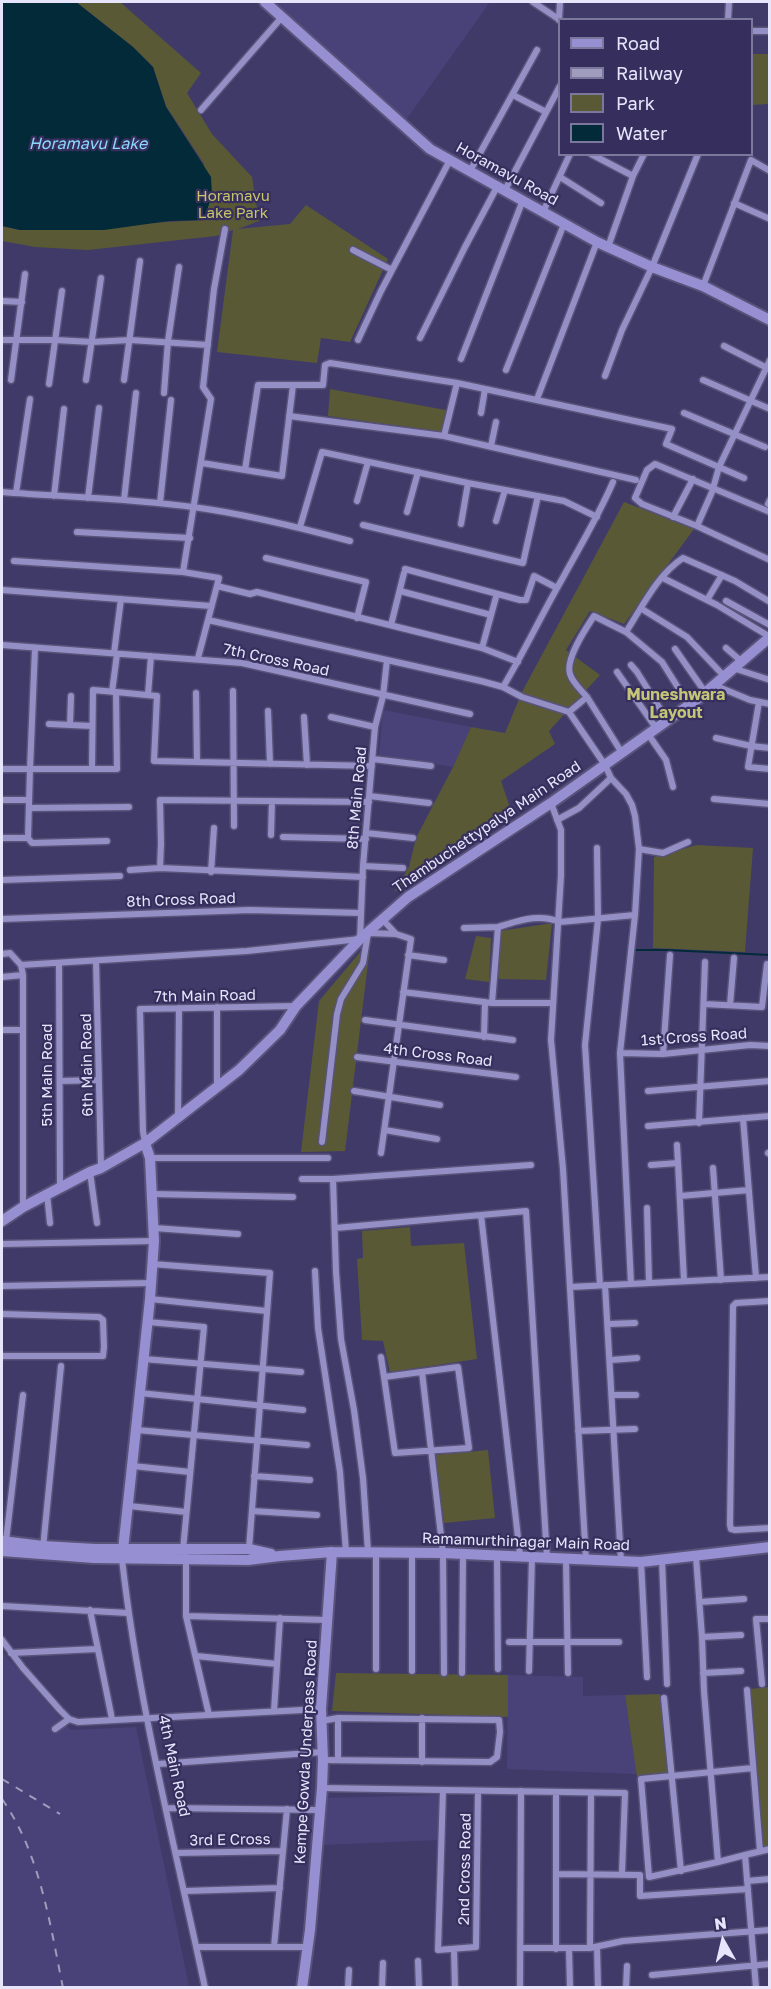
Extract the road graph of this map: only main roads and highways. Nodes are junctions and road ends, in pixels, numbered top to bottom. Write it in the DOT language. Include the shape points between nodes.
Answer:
graph roads {
  1 [pos="265,2"];
  2 [pos="770,320"];
  3 [pos="769,637"];
  4 [pos="145,1143"];
  5 [pos="5,1216"];
  6 [pos="3,1544"];
  7 [pos="770,1547"];
  8 [pos="332,1552"];
  9 [pos="124,1554"];
  10 [pos="184,1554"];
  11 [pos="280,1556"];
  12 [pos="302,1988"];
  1 -- 2 [label="main road, Horamavu Road" via="430,149 597,242 703,286"];
  3 -- 4 [label="main road, Thambuchettypalya Main Road" via="689,705 551,803 408,897 364,936 239,1070"];
  4 -- 5 [label="main road, Thambuchettypalya Main Road"];
  4 -- 9 [label="main road" via="150,1158 154,1240"];
  6 -- 9 [label="main road, Ramamurthinagar Main Road"];
  7 -- 8 [label="main road, Ramamurthinagar Main Road" via="641,1562 443,1552"];
  8 -- 11 [label="main road, Ramamurthinagar Main Road"];
  8 -- 12 [label="main road, Kempe Gowda Underpass Road" via="321,1709 322,1788"];
  9 -- 10 [label="main road, Ramamurthinagar Main Road"];
  10 -- 11 [label="main road, Ramamurthinagar Main Road" via="248,1560"];
  10 -- 11 [label="main road, Ramamurthinagar Main Road" via="249,1549"];
}
